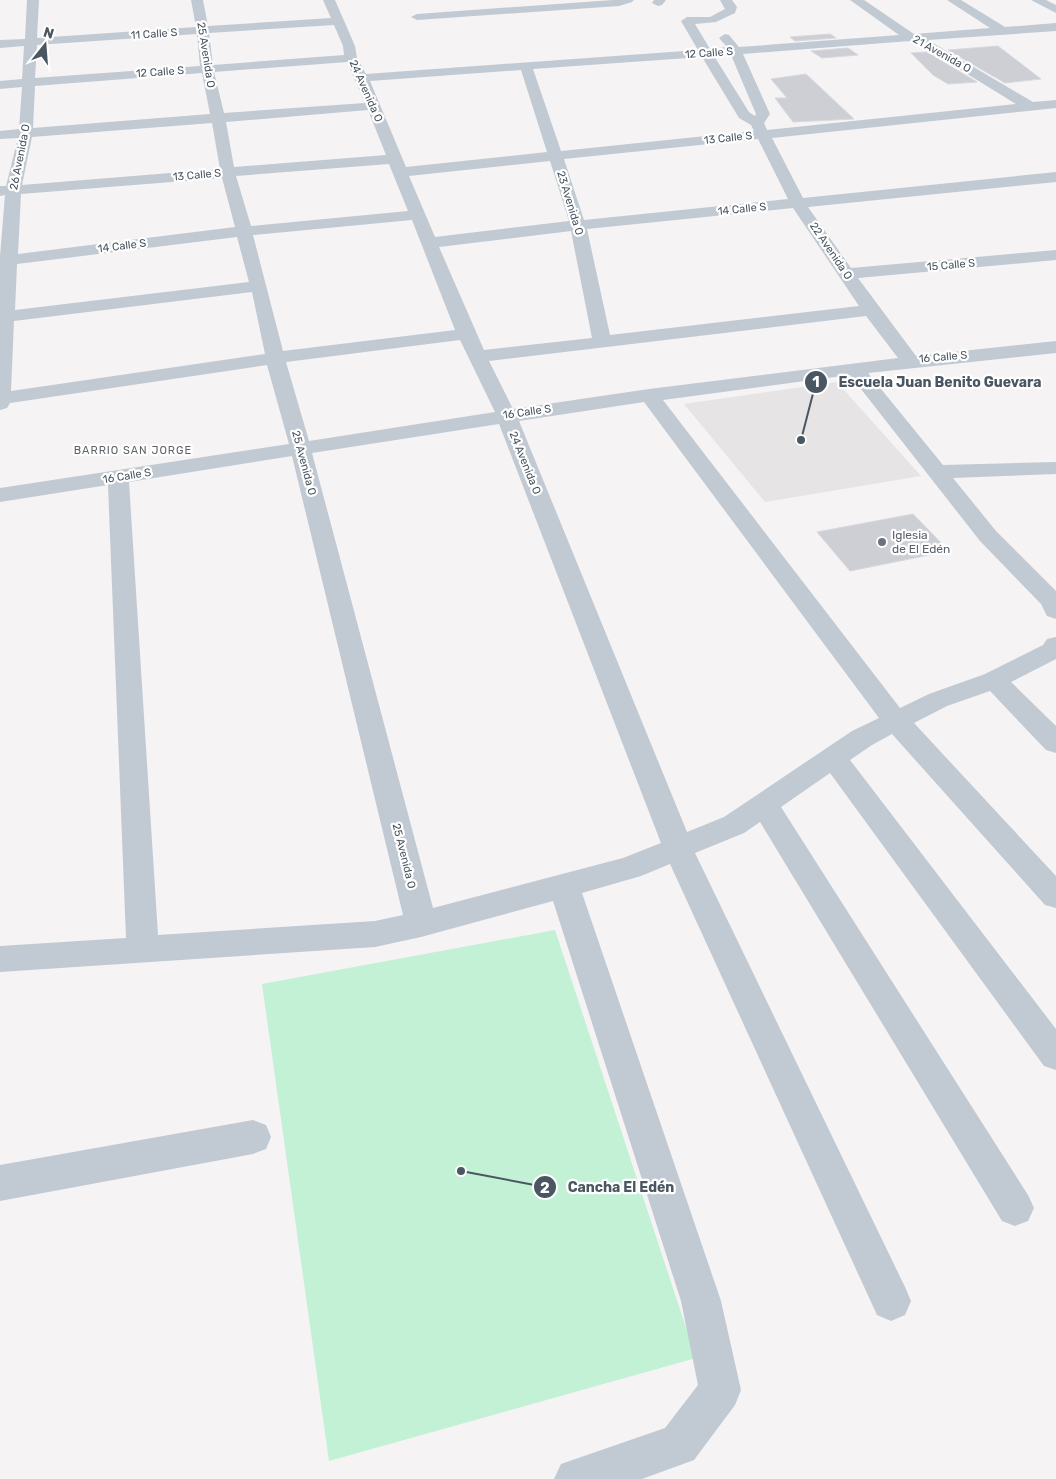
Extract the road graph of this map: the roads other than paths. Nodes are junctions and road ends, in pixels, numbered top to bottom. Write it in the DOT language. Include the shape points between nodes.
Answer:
graph roads {
  1 [pos="33,0"];
  2 [pos="197,0"];
  3 [pos="329,0"];
  4 [pos="628,0"];
  5 [pos="726,0"];
  6 [pos="856,0"];
  7 [pos="953,0"];
  8 [pos="1037,0"];
  9 [pos="410,6"];
  10 [pos="1056,10"];
  11 [pos="417,17"];
  12 [pos="712,20"];
  13 [pos="338,21"];
  14 [pos="1056,27"];
  15 [pos="203,31"];
  16 [pos="1003,31"];
  17 [pos="424,32"];
  18 [pos="912,38"];
  19 [pos="30,42"];
  20 [pos="0,44"];
  21 [pos="736,52"];
  22 [pos="707,53"];
  23 [pos="351,58"];
  24 [pos="526,67"];
  25 [pos="207,69"];
  26 [pos="744,70"];
  27 [pos="718,71"];
  28 [pos="362,78"];
  29 [pos="30,82"];
  30 [pos="0,85"];
  31 [pos="1056,104"];
  32 [pos="373,106"];
  33 [pos="1029,106"];
  34 [pos="218,118"];
  35 [pos="760,129"];
  36 [pos="26,134"];
  37 [pos="0,136"];
  38 [pos="556,156"];
  39 [pos="397,165"];
  40 [pos="228,173"];
  41 [pos="1056,177"];
  42 [pos="6,190"];
  43 [pos="798,204"];
  44 [pos="417,215"];
  45 [pos="578,225"];
  46 [pos="244,231"];
  47 [pos="429,243"];
  48 [pos="1056,255"];
  49 [pos="4,260"];
  50 [pos="846,274"];
  51 [pos="259,286"];
  52 [pos="871,310"];
  53 [pos="5,317"];
  54 [pos="466,334"];
  55 [pos="602,342"];
  56 [pos="2,344"];
  57 [pos="1056,346"];
  58 [pos="476,357"];
  59 [pos="275,358"];
  60 [pos="910,360"];
  61 [pos="855,369"];
  62 [pos="649,395"];
  63 [pos="0,399"];
  64 [pos="0,404"];
  65 [pos="506,415"];
  66 [pos="301,450"];
  67 [pos="1056,468"];
  68 [pos="936,472"];
  69 [pos="118,477"];
  70 [pos="0,495"];
  71 [pos="1056,611"];
  72 [pos="1056,645"];
  73 [pos="994,680"];
  74 [pos="896,721"];
  75 [pos="1056,743"];
  76 [pos="833,757"];
  77 [pos="764,804"];
  78 [pos="678,848"];
  79 [pos="564,886"];
  80 [pos="1056,896"];
  81 [pos="421,924"];
  82 [pos="143,950"];
  83 [pos="0,960"];
  84 [pos="1056,1055"];
  85 [pos="253,1137"];
  86 [pos="0,1183"];
  87 [pos="1015,1208"];
  88 [pos="891,1301"];
  89 [pos="576,1479"];
  1 -- 19 [label="street, 26 Avenida O"];
  2 -- 15 [label="street, 25 Avenida O"];
  3 -- 13 [label="street, 24 Avenida O"];
  4 -- 11 [label="street"];
  5 -- 12 [label="street" via="731,11"];
  6 -- 18 [label="street, 21 Avenida O"];
  7 -- 16 [label="street"];
  8 -- 10 [label="street"];
  9 -- 11 [label="street"];
  11 -- 17 [label="street"];
  12 -- 21 [label="street, 22 Avenida O"];
  12 -- 22 [label="street" via="687,21"];
  13 -- 15 [label="street, 11 Calle S"];
  13 -- 23 [label="street, 24 Avenida O"];
  14 -- 16 [label="street, 12 Calle S"];
  15 -- 19 [label="street, 11 Calle S"];
  15 -- 25 [label="street, 25 Avenida O"];
  16 -- 18 [label="street, 12 Calle S"];
  18 -- 21 [label="street, 12 Calle S"];
  18 -- 33 [label="street, 21 Avenida O" via="930,45"];
  19 -- 20 [label="street, 11 Calle S"];
  19 -- 29 [label="street, 26 Avenida O"];
  21 -- 22 [label="street, 12 Calle S"];
  21 -- 26 [label="street, 22 Avenida O"];
  22 -- 24 [label="street, 12 Calle S"];
  22 -- 27 [label="street"];
  23 -- 25 [label="street, 12 Calle S"];
  23 -- 28 [label="street, 24 Avenida O"];
  24 -- 28 [label="street, 12 Calle S"];
  24 -- 38 [label="street, 23 Avenida O"];
  25 -- 29 [label="street, 12 Calle S"];
  25 -- 34 [label="street, 25 Avenida O"];
  26 -- 27 [label="street"];
  26 -- 35 [label="street, 22 Avenida O" via="763,114"];
  27 -- 35 [label="street" via="744,115"];
  28 -- 32 [label="street, 24 Avenida O"];
  29 -- 30 [label="street, 12 Calle S"];
  29 -- 36 [label="street, 26 Avenida O"];
  31 -- 33 [label="street, 13 Calle S"];
  32 -- 34 [label="street"];
  32 -- 39 [label="street, 24 Avenida O"];
  33 -- 35 [label="street, 13 Calle S"];
  34 -- 36 [label="street"];
  34 -- 40 [label="street, 25 Avenida O"];
  35 -- 38 [label="street, 13 Calle S"];
  35 -- 43 [label="street, 22 Avenida O"];
  36 -- 37 [label="street"];
  36 -- 42 [label="street, 26 Avenida O"];
  38 -- 39 [label="street, 13 Calle S"];
  38 -- 45 [label="street, 23 Avenida O"];
  39 -- 40 [label="street, 13 Calle S"];
  39 -- 44 [label="street, 24 Avenida O"];
  40 -- 42 [label="street, 13 Calle S"];
  40 -- 46 [label="street, 25 Avenida O"];
  41 -- 43 [label="street, 14 Calle S"];
  42 -- 49 [label="street, 26 Avenida O"];
  43 -- 45 [label="street, 14 Calle S"];
  43 -- 50 [label="street, 22 Avenida O"];
  44 -- 46 [label="street, 14 Calle S"];
  44 -- 47 [label="street, 24 Avenida O"];
  45 -- 47 [label="street, 14 Calle S"];
  45 -- 55 [label="street, 23 Avenida O"];
  46 -- 49 [label="street, 14 Calle S"];
  46 -- 51 [label="street, 25 Avenida O"];
  47 -- 54 [label="street, 24 Avenida O"];
  48 -- 50 [label="street, 15 Calle S"];
  49 -- 53 [label="street, 26 Avenida O"];
  50 -- 52 [label="street, 22 Avenida O"];
  51 -- 53 [label="street"];
  51 -- 59 [label="street, 25 Avenida O"];
  52 -- 55 [label="street"];
  52 -- 60 [label="street, 22 Avenida O"];
  53 -- 56 [label="street, 26 Avenida O"];
  54 -- 58 [label="street, 24 Avenida O"];
  54 -- 59 [label="street"];
  55 -- 58 [label="street"];
  56 -- 63 [label="street, 26 Avenida O"];
  57 -- 60 [label="street, 16 Calle S"];
  58 -- 65 [label="street, 24 Avenida O"];
  59 -- 63 [label="street"];
  59 -- 66 [label="street, 25 Avenida O"];
  60 -- 61 [label="street, 16 Calle S"];
  61 -- 62 [label="street, 16 Calle S"];
  61 -- 68 [label="street"];
  62 -- 65 [label="street, 16 Calle S"];
  62 -- 74 [label="street"];
  63 -- 64 [label="street, 26 Avenida O"];
  65 -- 66 [label="street, 16 Calle S"];
  65 -- 78 [label="street, 24 Avenida O"];
  66 -- 69 [label="street, 16 Calle S"];
  66 -- 81 [label="street, 25 Avenida O"];
  67 -- 68 [label="street"];
  68 -- 71 [label="street" via="988,536 1052,601"];
  69 -- 70 [label="street, 16 Calle S"];
  69 -- 82 [label="street"];
  72 -- 73 [label="street" via="1054,650"];
  73 -- 74 [label="street" via="938,700"];
  73 -- 75 [label="street"];
  74 -- 76 [label="street"];
  74 -- 80 [label="street"];
  76 -- 77 [label="street"];
  76 -- 84 [label="street"];
  77 -- 78 [label="street" via="734,825"];
  77 -- 87 [label="street"];
  78 -- 79 [label="street" via="630,868"];
  78 -- 88 [label="street, 24 Avenida O"];
  79 -- 81 [label="street"];
  79 -- 89 [label="street" via="701,1301 720,1390 679,1445"];
  81 -- 82 [label="street" via="375,934"];
  82 -- 83 [label="street"];
  85 -- 86 [label="street"];
}
